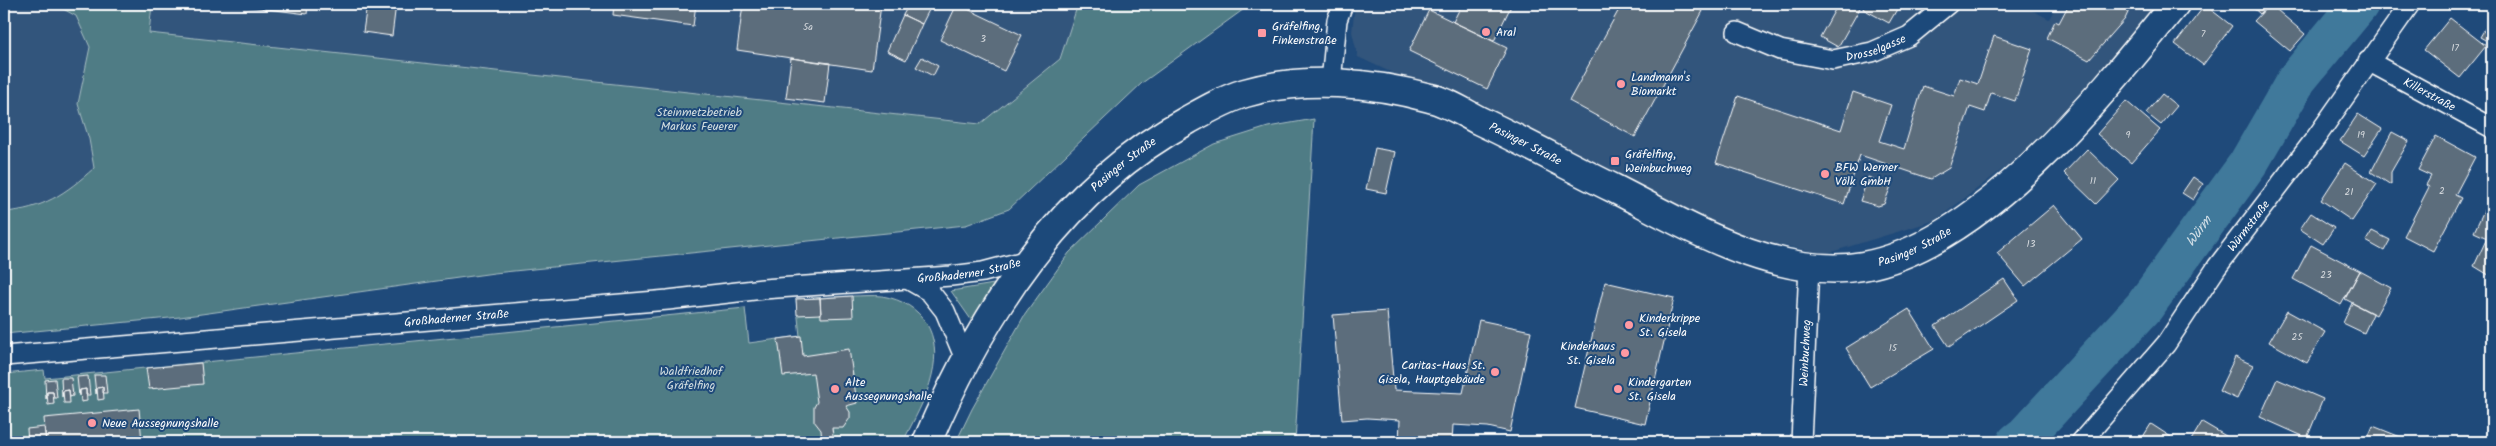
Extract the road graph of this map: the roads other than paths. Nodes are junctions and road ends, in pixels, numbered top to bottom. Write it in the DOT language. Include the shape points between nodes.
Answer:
graph roads {
  1 [pos="1343,4"];
  2 [pos="1948,4"];
  3 [pos="2175,4"];
  4 [pos="2410,4"];
  5 [pos="1737,32"];
  6 [pos="2368,60"];
  7 [pos="1331,82"];
  8 [pos="2492,128"];
  9 [pos="1028,260"];
  10 [pos="1809,266"];
  11 [pos="909,280"];
  12 [pos="4,356"];
  13 [pos="965,359"];
  14 [pos="927,442"];
  15 [pos="1801,442"];
  16 [pos="2081,442"];
  1 -- 7 [label="street" via="1337,20"];
  2 -- 5 [label="street, Drosselgasse" via="1909,36 1872,52 1833,60 1780,50"];
  3 -- 10 [label="main road, Pasinger Straße" via="2037,161 1967,221 1916,248 1867,266 1836,269"];
  4 -- 6 [label="street, Würmstraße"];
  6 -- 8 [label="street, Killerstraße"];
  6 -- 16 [label="street, Würmstraße" via="2315,140 2217,267 2166,344"];
  7 -- 9 [label="main road, Pasinger Straße" via="1294,84 1245,93 1212,106 1161,134 1118,166 1081,200"];
  7 -- 10 [label="main road, Pasinger Straße" via="1380,87 1436,99 1676,222 1753,253"];
  9 -- 11 [label="street, Großhaderner Straße" via="983,272"];
  9 -- 13 [label="main road, Pasinger Straße"];
  10 -- 15 [label="street, Weinbuchweg"];
  11 -- 12 [label="street, Großhaderner Straße" via="762,289 668,300"];
  11 -- 13 [label="street, Großhaderner Straße" via="930,292 945,311"];
  13 -- 14 [label="main road, Pasinger Straße"];
}
